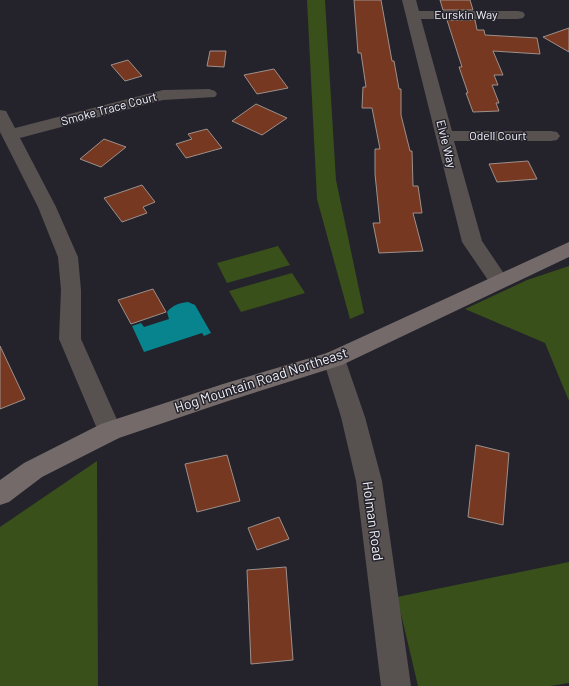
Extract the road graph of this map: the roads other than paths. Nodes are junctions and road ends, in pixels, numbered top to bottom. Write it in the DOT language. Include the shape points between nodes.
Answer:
graph roads {
  1 [pos="411,8"];
  2 [pos="518,15"];
  3 [pos="208,94"];
  4 [pos="0,115"];
  5 [pos="10,135"];
  6 [pos="444,136"];
  7 [pos="551,136"];
  8 [pos="569,249"];
  9 [pos="499,281"];
  10 [pos="334,359"];
  11 [pos="110,431"];
  12 [pos="0,494"];
  13 [pos="396,686"];
  1 -- 2 [label="street, Eurskin Way"];
  1 -- 6 [label="street, Elvie Way"];
  3 -- 5 [label="street, Smoke Trace Court" via="163,95"];
  4 -- 5 [label="street"];
  5 -- 11 [label="street" via="47,207 68,257 71,290 70,339"];
  6 -- 7 [label="street, Odell Court"];
  6 -- 9 [label="street, Elvie Way" via="472,242"];
  8 -- 9 [label="street, Hog Mountain Road Northeast"];
  9 -- 10 [label="street, Hog Mountain Road Northeast"];
  10 -- 11 [label="street, Hog Mountain Road Northeast"];
  10 -- 13 [label="street, Holman Road" via="353,417 369,482"];
  11 -- 12 [label="street, Hog Mountain Road Northeast" via="33,470"];
}
